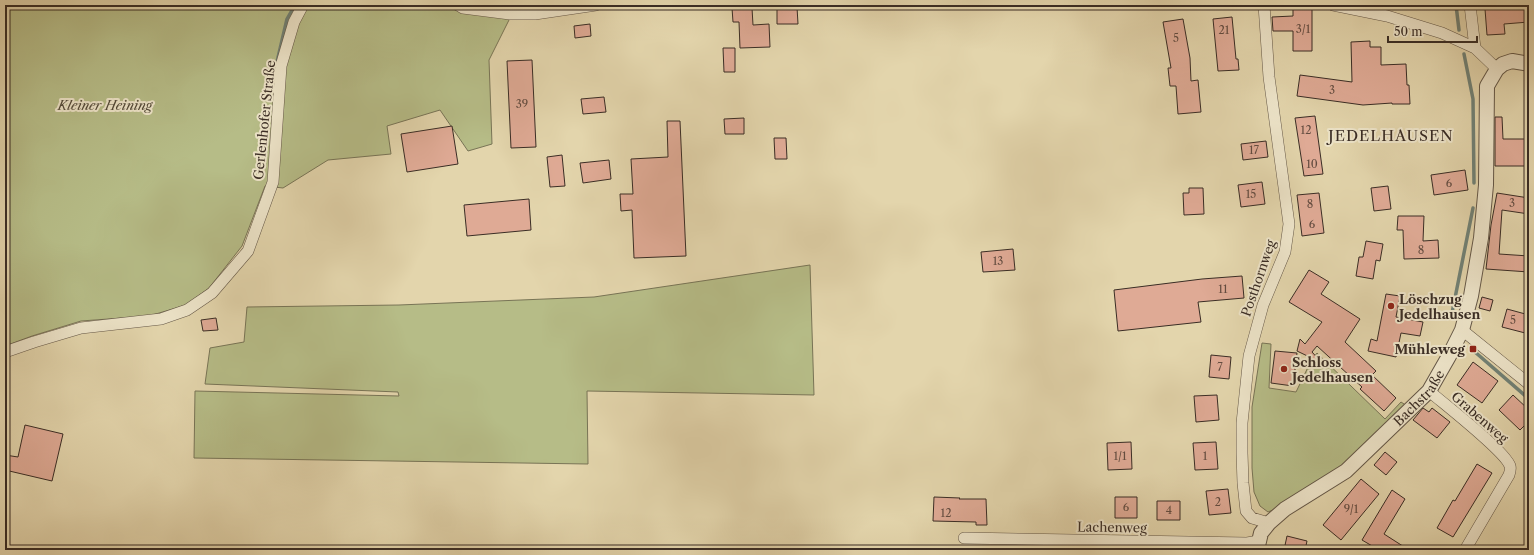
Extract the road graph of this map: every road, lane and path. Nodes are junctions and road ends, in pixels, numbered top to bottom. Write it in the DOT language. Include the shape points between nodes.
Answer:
graph roads {
  1 [pos="303,5"];
  2 [pos="458,5"];
  3 [pos="596,5"];
  4 [pos="1264,5"];
  5 [pos="1332,5"];
  6 [pos="1470,5"];
  7 [pos="1475,48"];
  8 [pos="1529,64"];
  9 [pos="1497,69"];
  10 [pos="1462,330"];
  11 [pos="5,352"];
  12 [pos="1529,384"];
  13 [pos="1429,391"];
  14 [pos="1269,523"];
  15 [pos="964,538"];
  16 [pos="1258,545"];
  17 [pos="1465,550"];
  1 -- 11 [label="street, Gerlenhofer Straße" via="294,22 281,66 273,182 248,251 212,293 187,310 161,319 81,328"];
  2 -- 3 [label="street" via="462,8 510,14 536,14"];
  4 -- 14 [label="street, Posthornweg" via="1269,77 1289,224 1285,252 1261,310 1249,356 1242,423 1242,453 1246,511 1252,518"];
  5 -- 7 [label="street" via="1387,16 1442,33"];
  6 -- 7 [label="street"];
  7 -- 9 [label="street"];
  8 -- 9 [label="street" via="1512,61"];
  9 -- 10 [label="street, Bachstraße" via="1487,86 1486,185 1481,238"];
  10 -- 12 [label="street"];
  10 -- 13 [label="street, Bachstraße"];
  13 -- 14 [label="street, Bachstraße" via="1346,471 1286,509"];
  13 -- 17 [label="street, Grabenweg" via="1493,446 1510,467 1509,475"];
  14 -- 16 [label="street, Bachstraße" via="1261,533"];
  15 -- 16 [label="street, Lachenweg"];
}
